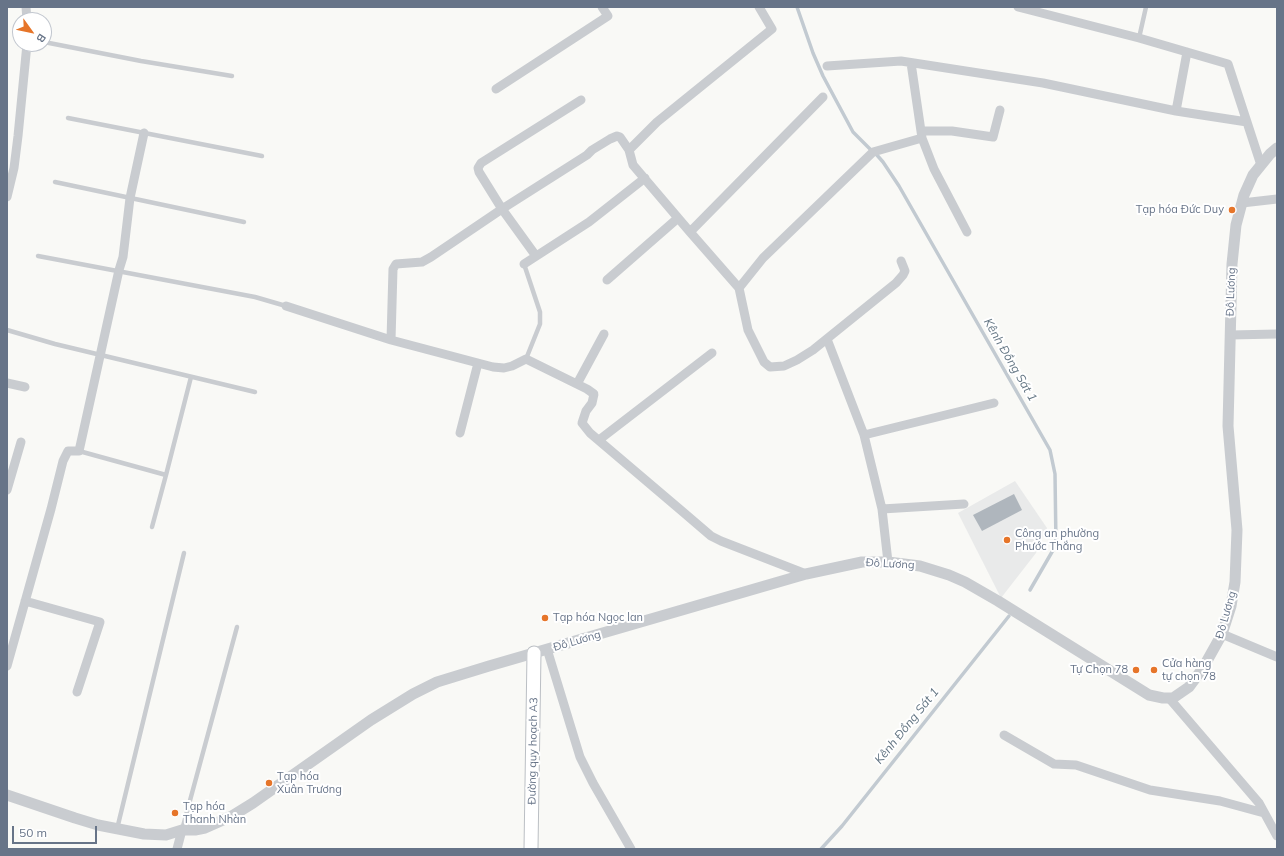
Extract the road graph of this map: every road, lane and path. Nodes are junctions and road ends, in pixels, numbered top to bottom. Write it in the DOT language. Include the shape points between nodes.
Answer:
graph roads {
  1 [pos="602,7"];
  2 [pos="759,7"];
  3 [pos="1018,7"];
  4 [pos="1146,7"];
  5 [pos="1139,38"];
  6 [pos="52,44"];
  7 [pos="26,52"];
  8 [pos="1186,52"];
  9 [pos="911,63"];
  10 [pos="827,66"];
  11 [pos="232,76"];
  12 [pos="496,89"];
  13 [pos="823,97"];
  14 [pos="581,100"];
  15 [pos="1000,110"];
  16 [pos="1176,111"];
  17 [pos="68,118"];
  18 [pos="1247,122"];
  19 [pos="144,133"];
  20 [pos="921,134"];
  21 [pos="1277,148"];
  22 [pos="629,150"];
  23 [pos="262,156"];
  24 [pos="1261,165"];
  25 [pos="645,178"];
  26 [pos="55,182"];
  27 [pos="7,197"];
  28 [pos="130,198"];
  29 [pos="1277,199"];
  30 [pos="1242,202"];
  31 [pos="502,209"];
  32 [pos="678,218"];
  33 [pos="244,222"];
  34 [pos="690,232"];
  35 [pos="967,232"];
  36 [pos="38,256"];
  37 [pos="536,256"];
  38 [pos="901,261"];
  39 [pos="524,264"];
  40 [pos="119,270"];
  41 [pos="607,280"];
  42 [pos="739,288"];
  43 [pos="286,306"];
  44 [pos="7,330"];
  45 [pos="604,334"];
  46 [pos="1277,334"];
  47 [pos="1230,335"];
  48 [pos="827,339"];
  49 [pos="391,340"];
  50 [pos="712,353"];
  51 [pos="101,354"];
  52 [pos="526,359"];
  53 [pos="478,363"];
  54 [pos="191,377"];
  55 [pos="7,383"];
  56 [pos="577,384"];
  57 [pos="25,387"];
  58 [pos="255,392"];
  59 [pos="994,403"];
  60 [pos="460,433"];
  61 [pos="864,435"];
  62 [pos="598,440"];
  63 [pos="21,442"];
  64 [pos="79,451"];
  65 [pos="166,475"];
  66 [pos="7,490"];
  67 [pos="964,504"];
  68 [pos="882,508"];
  69 [pos="152,526"];
  70 [pos="184,553"];
  71 [pos="888,562"];
  72 [pos="806,574"];
  73 [pos="25,601"];
  74 [pos="237,627"];
  75 [pos="1222,634"];
  76 [pos="547,649"];
  77 [pos="534,653"];
  78 [pos="1277,658"];
  79 [pos="7,666"];
  80 [pos="77,692"];
  81 [pos="1169,698"];
  82 [pos="1004,734"];
  83 [pos="7,795"];
  84 [pos="1264,812"];
  85 [pos="117,828"];
  86 [pos="182,830"];
  87 [pos="1277,836"];
  88 [pos="176,849"];
  89 [pos="531,849"];
  90 [pos="631,849"];
  1 -- 12 [label="street" via="608,16"];
  2 -- 22 [label="street" via="772,29 657,122"];
  3 -- 5 [label="street"];
  4 -- 5 [label="lane"];
  5 -- 8 [label="street"];
  6 -- 11 [label="lane"];
  7 -- 27 [label="street" via="14,168"];
  8 -- 16 [label="street"];
  8 -- 18 [label="street" via="1228,64"];
  9 -- 10 [label="street" via="901,61"];
  9 -- 16 [label="street" via="1043,83"];
  9 -- 20 [label="street"];
  13 -- 34 [label="street"];
  14 -- 31 [label="street" via="479,165 479,172"];
  15 -- 20 [label="street" via="993,137 952,131"];
  16 -- 18 [label="street"];
  17 -- 19 [label="lane"];
  18 -- 24 [label="street"];
  19 -- 23 [label="lane"];
  19 -- 28 [label="street"];
  20 -- 35 [label="street" via="934,169"];
  20 -- 42 [label="street" via="872,152 763,258"];
  21 -- 24 [label="street, Đô Lương"];
  22 -- 25 [label="street" via="633,165"];
  22 -- 31 [label="street" via="620,137 614,137"];
  24 -- 30 [label="street, Đô Lương" via="1253,175"];
  25 -- 32 [label="street"];
  25 -- 37 [label="street" via="589,222"];
  26 -- 28 [label="lane"];
  28 -- 33 [label="lane"];
  28 -- 40 [label="street" via="124,257"];
  29 -- 30 [label="street"];
  30 -- 47 [label="street, Đô Lương" via="1236,225 1232,264"];
  31 -- 37 [label="street"];
  31 -- 49 [label="street" via="422,262 394,265"];
  32 -- 34 [label="street"];
  32 -- 41 [label="street"];
  34 -- 42 [label="street"];
  36 -- 40 [label="lane"];
  37 -- 39 [label="street"];
  38 -- 48 [label="street" via="905,271 896,283"];
  39 -- 52 [label="lane" via="540,312 540,324"];
  40 -- 43 [label="lane" via="255,297"];
  40 -- 51 [label="street"];
  42 -- 48 [label="street" via="748,330 764,362 770,367 784,366 797,360"];
  43 -- 49 [label="street"];
  44 -- 51 [label="lane"];
  45 -- 56 [label="street"];
  46 -- 47 [label="street"];
  47 -- 75 [label="street, Đô Lương" via="1228,426 1237,530 1235,582"];
  48 -- 61 [label="street"];
  49 -- 53 [label="street"];
  50 -- 62 [label="street"];
  51 -- 54 [label="lane"];
  51 -- 64 [label="street"];
  52 -- 53 [label="street" via="504,368"];
  52 -- 56 [label="street"];
  53 -- 60 [label="street"];
  54 -- 58 [label="lane"];
  54 -- 65 [label="lane"];
  55 -- 57 [label="street"];
  56 -- 62 [label="street" via="594,394 582,423"];
  59 -- 61 [label="street"];
  61 -- 68 [label="street"];
  62 -- 72 [label="street" via="711,536"];
  63 -- 66 [label="street"];
  64 -- 65 [label="lane"];
  64 -- 73 [label="street" via="68,451 63,461"];
  65 -- 69 [label="lane"];
  67 -- 68 [label="street"];
  68 -- 71 [label="street"];
  70 -- 85 [label="lane"];
  71 -- 72 [label="street, Đô Lương" via="862,562"];
  71 -- 81 [label="street, Đô Lương" via="920,566 965,582 1149,695"];
  72 -- 76 [label="street, Đô Lương"];
  73 -- 79 [label="street"];
  73 -- 80 [label="street" via="100,622"];
  74 -- 86 [label="lane"];
  75 -- 78 [label="street"];
  75 -- 81 [label="street, Đô Lương" via="1203,668 1188,687 1173,698"];
  76 -- 77 [label="street, Đô Lương"];
  76 -- 90 [label="street" via="580,757 592,784"];
  77 -- 86 [label="street, Đô Lương" via="444,680 413,694 371,720 253,804 205,828"];
  77 -- 89 [label="main road, Đường quy hoạch A3"];
  81 -- 84 [label="street" via="1246,787"];
  82 -- 84 [label="street" via="1054,764 1076,766 1150,790 1220,801"];
  83 -- 85 [label="street, Đô Lương" via="75,818"];
  84 -- 87 [label="street"];
  85 -- 86 [label="street, Đô Lương" via="144,834 166,835"];
  86 -- 88 [label="street"];
}
